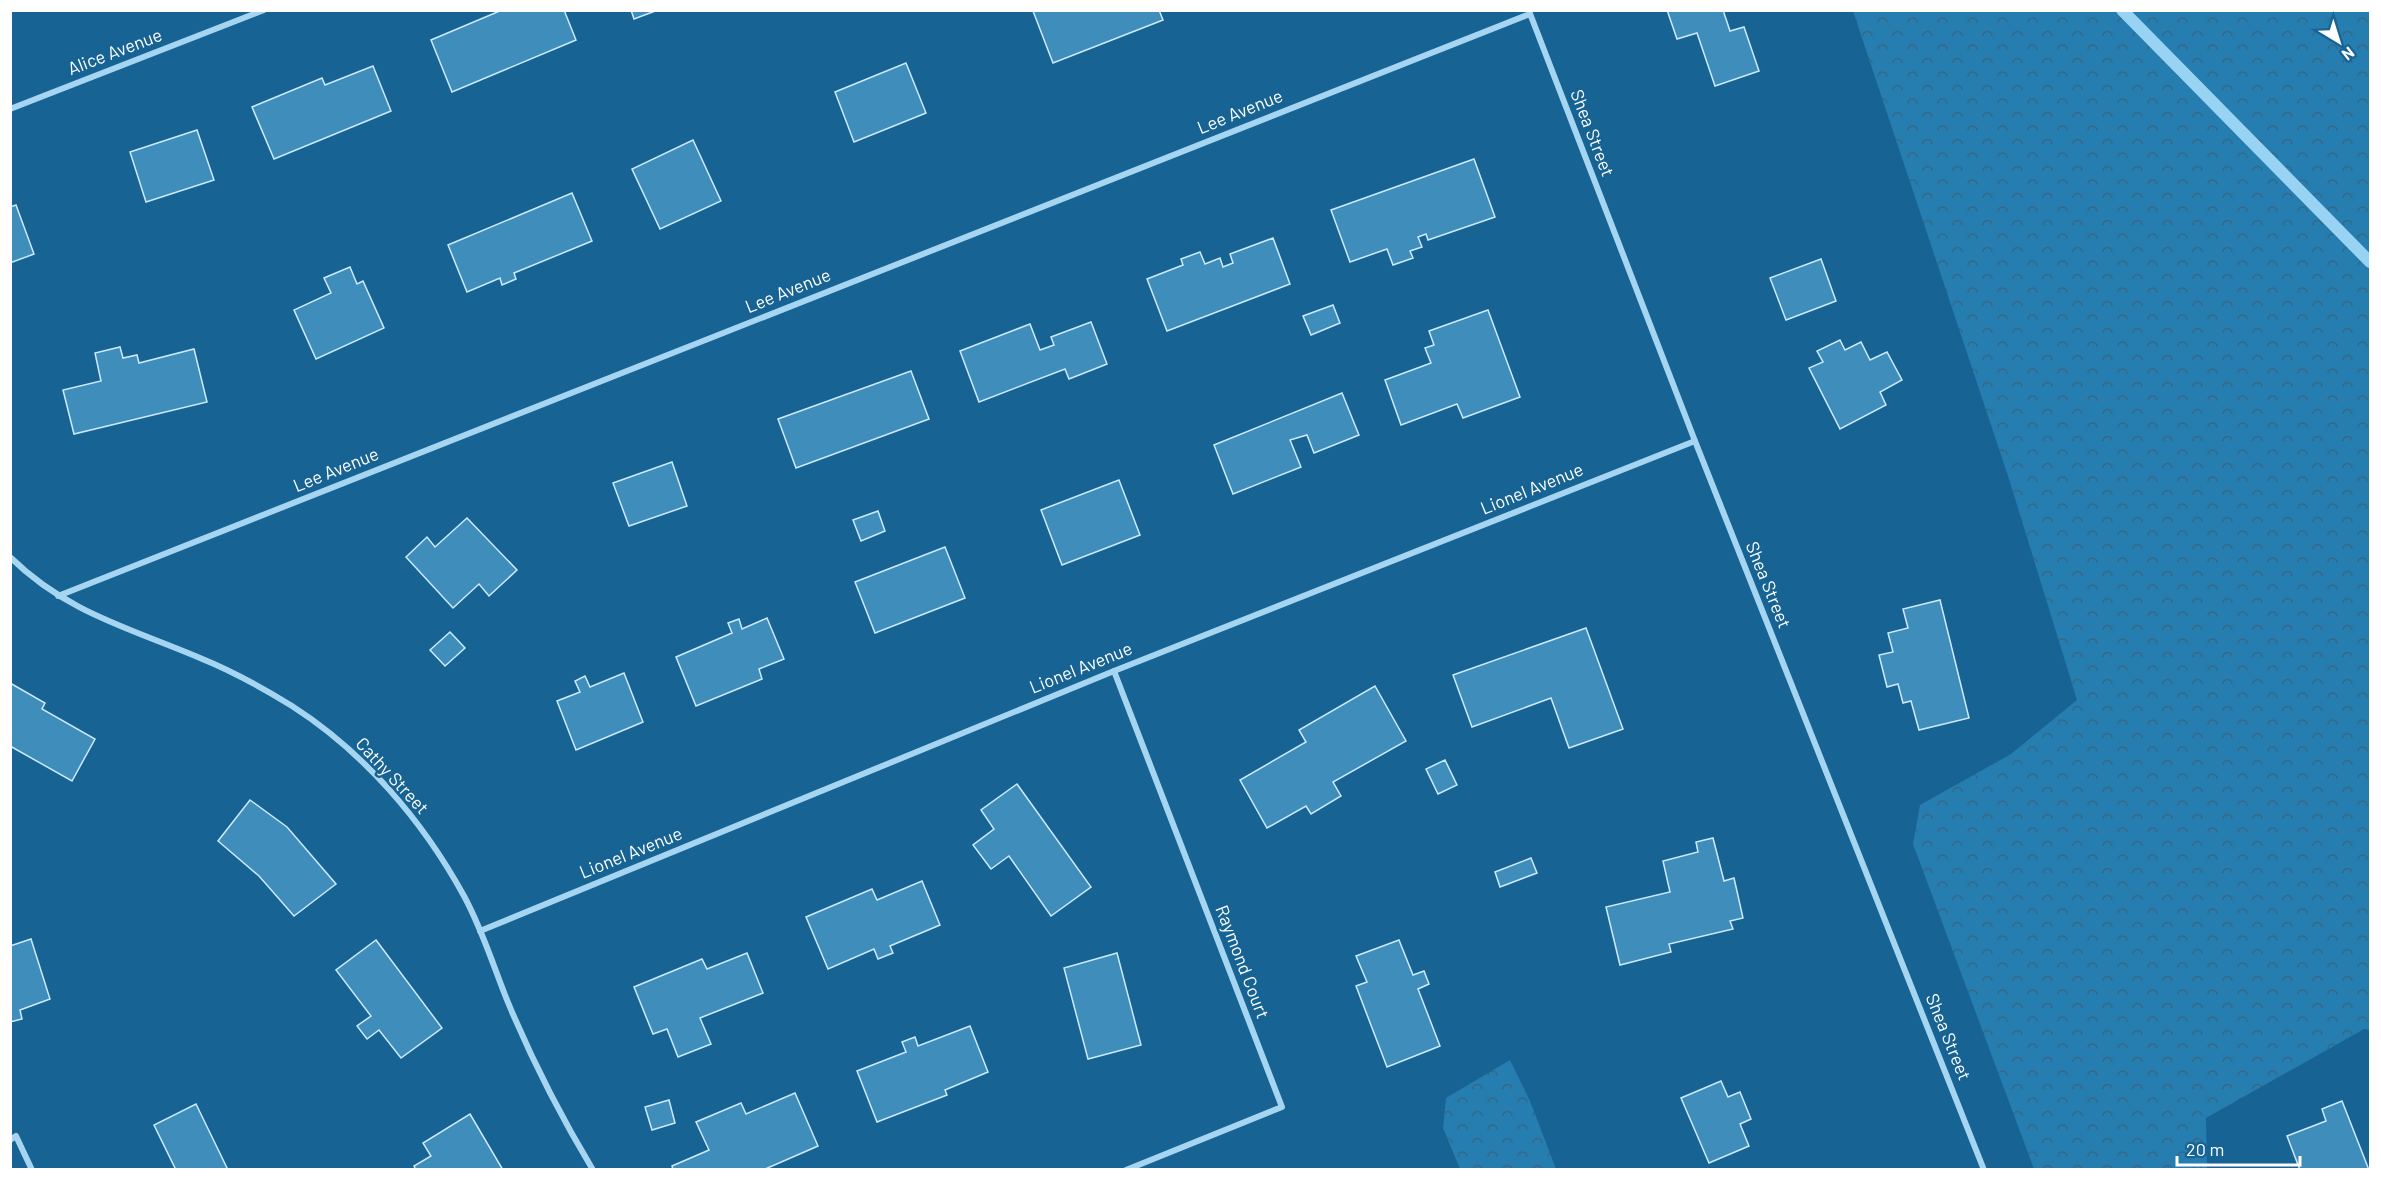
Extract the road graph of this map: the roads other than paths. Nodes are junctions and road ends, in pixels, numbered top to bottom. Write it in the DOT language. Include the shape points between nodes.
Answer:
graph roads {
  1 [pos="264,10"];
  2 [pos="1529,12"];
  3 [pos="10,109"];
  4 [pos="1695,441"];
  5 [pos="10,557"];
  6 [pos="58,596"];
  7 [pos="1114,671"];
  8 [pos="480,931"];
  9 [pos="14,1138"];
  10 [pos="32,1170"];
  11 [pos="593,1170"];
  12 [pos="1126,1170"];
  13 [pos="1984,1170"];
  1 -- 3 [label="street, Alice Avenue"];
  2 -- 4 [label="street, Shea Street"];
  2 -- 6 [label="street, Lee Avenue"];
  4 -- 7 [label="street, Lionel Avenue"];
  4 -- 13 [label="street, Shea Street"];
  5 -- 6 [label="street, Cathy Street"];
  6 -- 8 [label="street, Cathy Street" via="102,620 249,681 323,728 378,777 401,804 445,864"];
  7 -- 8 [label="street, Lionel Avenue"];
  7 -- 12 [label="street, Raymond Court" via="1282,1107"];
  8 -- 11 [label="street, Cathy Street" via="538,1068"];
  9 -- 10 [label="street"];
}
